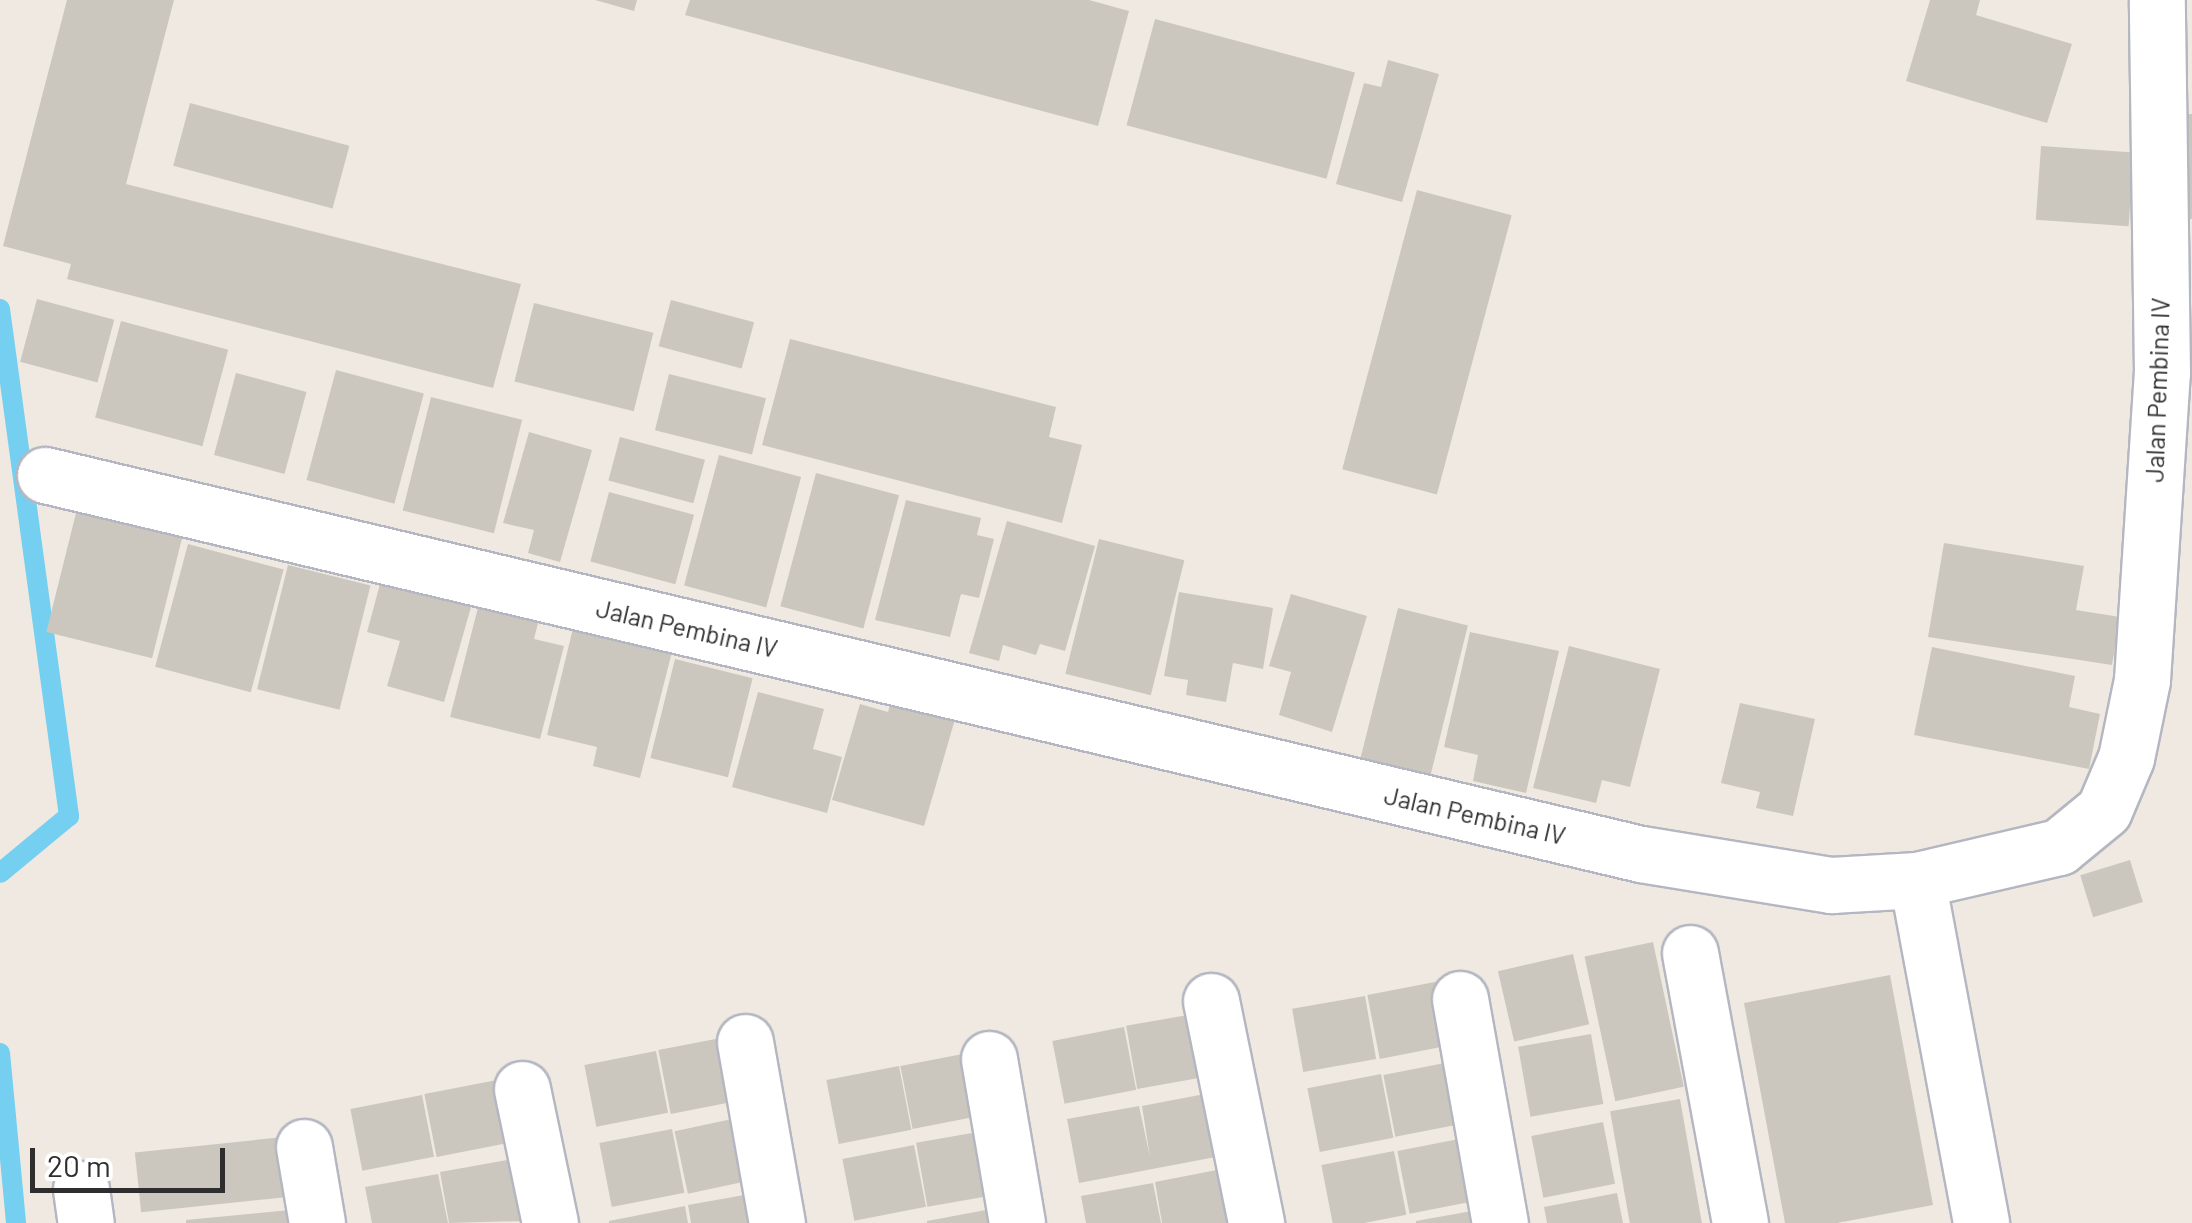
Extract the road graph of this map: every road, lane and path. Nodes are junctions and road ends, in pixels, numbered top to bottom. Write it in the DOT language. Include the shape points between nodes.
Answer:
graph roads {
  1 [pos="2158,0"];
  2 [pos="46,475"];
  3 [pos="1917,880"];
  4 [pos="1690,953"];
  5 [pos="1460,999"];
  6 [pos="1212,1001"];
  7 [pos="745,1042"];
  8 [pos="989,1059"];
  9 [pos="522,1090"];
  10 [pos="304,1147"];
  11 [pos="318,1223"];
  12 [pos="550,1223"];
  13 [pos="777,1223"];
  14 [pos="1017,1223"];
  15 [pos="1256,1223"];
  16 [pos="1500,1223"];
  17 [pos="1740,1223"];
  18 [pos="1982,1223"];
  1 -- 3 [label="street, Jalan Pembina IV" via="2162,373 2142,680 2126,758 2104,810 2059,847"];
  2 -- 3 [label="street, Jalan Pembina IV" via="1641,854 1831,885"];
  3 -- 18 [label="street"];
  4 -- 17 [label="street"];
  5 -- 16 [label="street"];
  6 -- 15 [label="street"];
  7 -- 13 [label="street"];
  8 -- 14 [label="street"];
  9 -- 12 [label="street"];
  10 -- 11 [label="street"];
}
